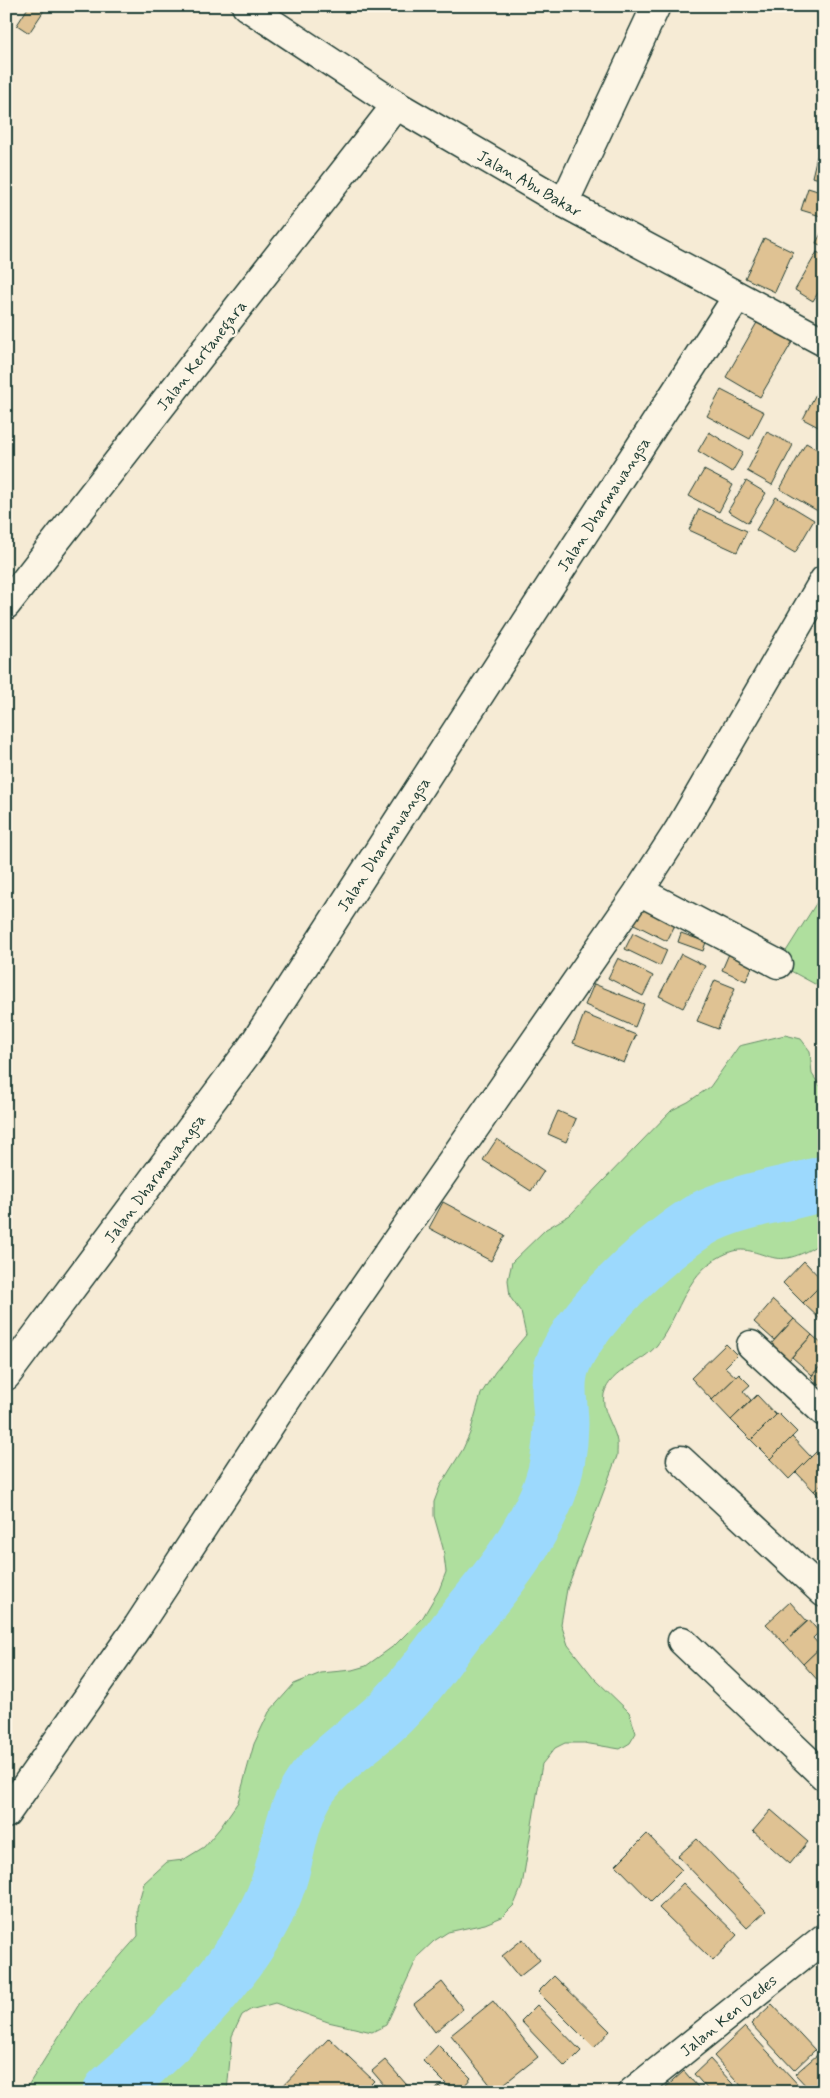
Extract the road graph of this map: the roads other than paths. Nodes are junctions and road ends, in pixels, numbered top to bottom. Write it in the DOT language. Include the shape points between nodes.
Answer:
graph roads {
  1 [pos="246,6"];
  2 [pos="656,6"];
  3 [pos="396,105"];
  4 [pos="564,203"];
  5 [pos="737,297"];
  6 [pos="824,342"];
  7 [pos="824,580"];
  8 [pos="6,605"];
  9 [pos="639,890"];
  10 [pos="778,964"];
  11 [pos="751,1345"];
  12 [pos="6,1376"];
  13 [pos="824,1412"];
  14 [pos="681,1460"];
  15 [pos="824,1593"];
  16 [pos="682,1641"];
  17 [pos="824,1776"];
  18 [pos="6,1814"];
  19 [pos="824,1938"];
  20 [pos="632,2092"];
  1 -- 3 [label="street, Jalan Abu Bakar"];
  2 -- 4 [label="street"];
  3 -- 4 [label="street, Jalan Abu Bakar"];
  3 -- 8 [label="street, Jalan Kertanegara"];
  4 -- 5 [label="street, Jalan Abu Bakar"];
  5 -- 6 [label="street, Jalan Abu Bakar"];
  5 -- 12 [label="street, Jalan Dharmawangsa" via="251,1048"];
  7 -- 9 [label="street" via="678,830"];
  9 -- 10 [label="street"];
  9 -- 18 [label="street" via="293,1390 138,1626"];
  11 -- 13 [label="street"];
  14 -- 15 [label="street"];
  16 -- 17 [label="street"];
  19 -- 20 [label="street, Jalan Ken Dedes"];
}
